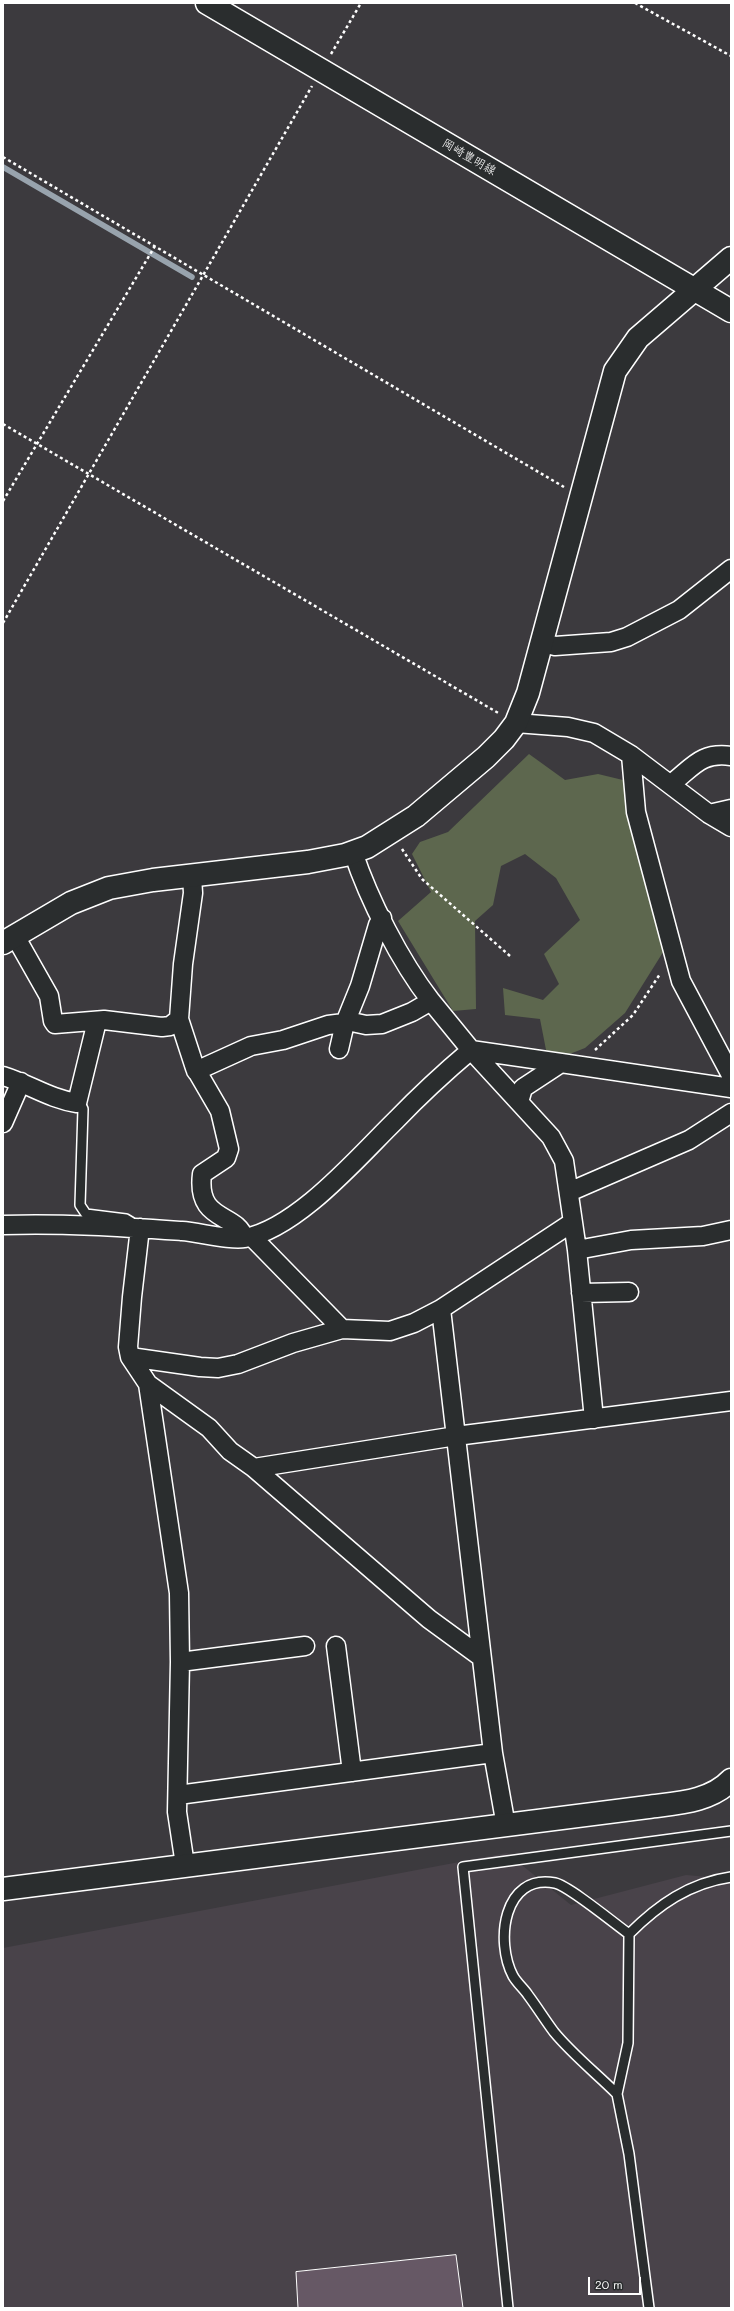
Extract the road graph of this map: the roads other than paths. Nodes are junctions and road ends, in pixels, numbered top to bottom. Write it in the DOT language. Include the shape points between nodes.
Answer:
graph roads {
  1 [pos="207,3"];
  2 [pos="731,258"];
  3 [pos="694,289"];
  4 [pos="731,311"];
  5 [pos="731,569"];
  6 [pos="543,643"];
  7 [pos="516,723"];
  8 [pos="631,755"];
  9 [pos="731,756"];
  10 [pos="672,784"];
  11 [pos="731,809"];
  12 [pos="709,814"];
  13 [pos="731,827"];
  14 [pos="353,852"];
  15 [pos="192,876"];
  16 [pos="382,918"];
  17 [pos="9,939"];
  18 [pos="431,1001"];
  19 [pos="179,1019"];
  20 [pos="97,1021"];
  21 [pos="345,1023"];
  22 [pos="339,1049"];
  23 [pos="471,1050"];
  24 [pos="561,1063"];
  25 [pos="196,1071"];
  26 [pos="731,1075"];
  27 [pos="3,1076"];
  28 [pos="21,1082"];
  29 [pos="731,1088"];
  30 [pos="519,1102"];
  31 [pos="77,1103"];
  32 [pos="731,1113"];
  33 [pos="3,1123"];
  34 [pos="569,1192"];
  35 [pos="573,1222"];
  36 [pos="3,1225"];
  37 [pos="136,1228"];
  38 [pos="731,1230"];
  39 [pos="248,1238"];
  40 [pos="577,1250"];
  41 [pos="629,1292"];
  42 [pos="581,1293"];
  43 [pos="441,1309"];
  44 [pos="342,1329"];
  45 [pos="130,1357"];
  46 [pos="148,1384"];
  47 [pos="731,1401"];
  48 [pos="594,1419"];
  49 [pos="456,1436"];
  50 [pos="254,1468"];
  51 [pos="305,1646"];
  52 [pos="336,1646"];
  53 [pos="481,1657"];
  54 [pos="180,1662"];
  55 [pos="493,1753"];
  56 [pos="352,1772"];
  57 [pos="731,1780"];
  58 [pos="178,1795"];
  59 [pos="506,1826"];
  60 [pos="731,1831"];
  61 [pos="185,1865"];
  62 [pos="731,1877"];
  63 [pos="3,1889"];
  64 [pos="629,1934"];
  65 [pos="617,2094"];
  66 [pos="508,2308"];
  67 [pos="649,2308"];
  1 -- 3 [label="street, 岡崎豊明線"];
  2 -- 3 [label="street"];
  3 -- 4 [label="street, 岡崎豊明線"];
  3 -- 6 [label="street" via="638,338 615,371"];
  5 -- 6 [label="street" via="680,610 626,637 611,642 555,646"];
  6 -- 7 [label="street"];
  7 -- 8 [label="street" via="568,727 594,733"];
  7 -- 14 [label="street" via="486,756 416,816 367,847"];
  8 -- 10 [label="street"];
  8 -- 26 [label="street" via="636,812 681,981"];
  9 -- 10 [label="street" via="706,756"];
  10 -- 12 [label="street"];
  11 -- 12 [label="street"];
  12 -- 13 [label="street"];
  14 -- 15 [label="street" via="308,862"];
  14 -- 16 [label="street"];
  15 -- 17 [label="street" via="109,888 71,903"];
  15 -- 19 [label="street" via="193,893 183,964"];
  16 -- 18 [label="street" via="416,981"];
  16 -- 21 [label="street"];
  17 -- 20 [label="street" via="47,991 55,1024"];
  18 -- 21 [label="street" via="382,1024"];
  18 -- 23 [label="street"];
  19 -- 20 [label="street" via="170,1026 162,1027"];
  19 -- 25 [label="street"];
  20 -- 31 [label="street"];
  21 -- 22 [label="street"];
  21 -- 25 [label="street" via="251,1046"];
  23 -- 24 [label="street"];
  23 -- 30 [label="street"];
  23 -- 39 [label="street" via="430,1085 334,1181 299,1211 270,1229"];
  24 -- 29 [label="street"];
  24 -- 30 [label="street" via="523,1088"];
  25 -- 39 [label="street" via="220,1111 229,1150 226,1158 202,1174 206,1203"];
  27 -- 28 [label="street"];
  28 -- 31 [label="street" via="62,1101"];
  28 -- 33 [label="street"];
  30 -- 34 [label="street" via="551,1137 564,1161"];
  31 -- 37 [label="lane" via="83,1109 80,1205 82,1210 86,1214 126,1219"];
  32 -- 34 [label="street" via="689,1140"];
  34 -- 35 [label="street"];
  35 -- 40 [label="street"];
  35 -- 43 [label="street"];
  36 -- 37 [label="street" via="49,1224"];
  37 -- 39 [label="street"];
  37 -- 45 [label="street" via="128,1347"];
  38 -- 40 [label="street" via="703,1236 631,1240"];
  39 -- 44 [label="street"];
  40 -- 42 [label="street"];
  41 -- 42 [label="street"];
  42 -- 48 [label="street"];
  43 -- 44 [label="street" via="414,1323 390,1331"];
  43 -- 49 [label="street"];
  44 -- 45 [label="street" via="293,1343 238,1364 218,1368"];
  45 -- 46 [label="street"];
  46 -- 50 [label="street" via="208,1428 230,1450"];
  46 -- 54 [label="street" via="180,1593"];
  47 -- 48 [label="street"];
  48 -- 49 [label="street"];
  49 -- 50 [label="street"];
  49 -- 53 [label="street"];
  50 -- 53 [label="street" via="430,1619"];
  51 -- 54 [label="street"];
  52 -- 56 [label="street"];
  53 -- 55 [label="street"];
  54 -- 58 [label="street"];
  55 -- 56 [label="street"];
  55 -- 59 [label="street"];
  56 -- 58 [label="street"];
  57 -- 59 [label="street" via="711,1795 694,1800"];
  58 -- 61 [label="street" via="176,1812"];
  59 -- 61 [label="street"];
  60 -- 66 [label="lane" via="463,1867"];
  61 -- 63 [label="street"];
  62 -- 64 [label="lane" via="678,1894 653,1911"];
  64 -- 65 [label="lane" via="628,2043"];
  64 -- 65 [label="lane" via="557,1883 538,1881 520,1892 511,1904 503,1936 514,1976 555,2033"];
  65 -- 67 [label="lane" via="629,2154"];
}
